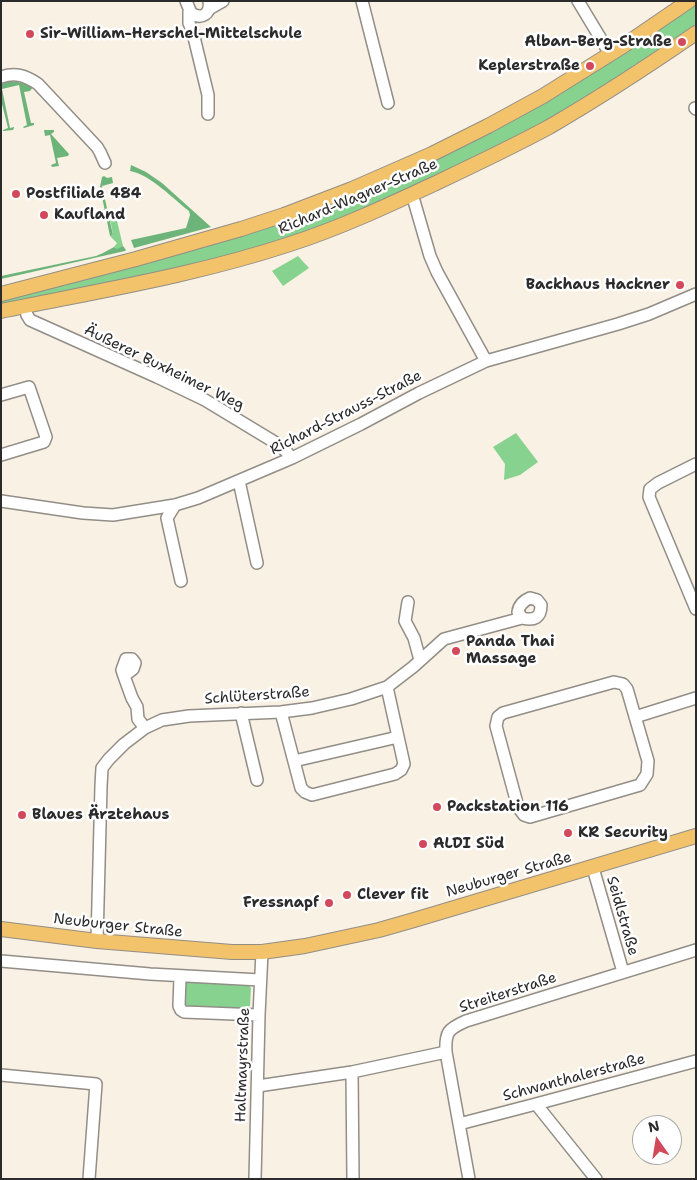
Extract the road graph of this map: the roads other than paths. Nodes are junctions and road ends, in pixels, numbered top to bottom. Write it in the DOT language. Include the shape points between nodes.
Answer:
graph roads {
  1 [pos="223,1"];
  2 [pos="362,1"];
  3 [pos="578,1"];
  4 [pos="689,1"];
  5 [pos="188,5"];
  6 [pos="206,9"];
  7 [pos="193,33"];
  8 [pos="696,33"];
  9 [pos="610,54"];
  10 [pos="1,77"];
  11 [pos="388,103"];
  12 [pos="208,114"];
  13 [pos="105,163"];
  14 [pos="412,194"];
  15 [pos="1,294"];
  16 [pos="696,294"];
  17 [pos="24,307"];
  18 [pos="1,312"];
  19 [pos="486,361"];
  20 [pos="1,395"];
  21 [pos="1,455"];
  22 [pos="292,458"];
  23 [pos="696,464"];
  24 [pos="239,481"];
  25 [pos="1,501"];
  26 [pos="175,504"];
  27 [pos="258,562"];
  28 [pos="181,581"];
  29 [pos="408,602"];
  30 [pos="696,609"];
  31 [pos="522,618"];
  32 [pos="420,660"];
  33 [pos="124,676"];
  34 [pos="387,687"];
  35 [pos="696,698"];
  36 [pos="281,712"];
  37 [pos="241,713"];
  38 [pos="635,717"];
  39 [pos="146,728"];
  40 [pos="398,737"];
  41 [pos="294,761"];
  42 [pos="257,780"];
  43 [pos="696,836"];
  44 [pos="593,868"];
  45 [pos="1,929"];
  46 [pos="97,941"];
  47 [pos="696,950"];
  48 [pos="262,952"];
  49 [pos="1,961"];
  50 [pos="622,972"];
  51 [pos="180,976"];
  52 [pos="260,980"];
  53 [pos="259,1015"];
  54 [pos="446,1052"];
  55 [pos="696,1061"];
  56 [pos="352,1072"];
  57 [pos="1,1075"];
  58 [pos="258,1086"];
  59 [pos="536,1104"];
  60 [pos="459,1124"];
  61 [pos="89,1179"];
  62 [pos="255,1179"];
  63 [pos="353,1179"];
  64 [pos="469,1179"];
  65 [pos="596,1179"];
  1 -- 6 [label="street"];
  2 -- 11 [label="street"];
  3 -- 9 [label="street"];
  4 -- 9 [label="main road, Richard-Wagner-Straße"];
  5 -- 6 [label="street" via="196,16"];
  5 -- 7 [label="street"];
  6 -- 7 [label="street" via="198,18"];
  7 -- 12 [label="street" via="208,95"];
  8 -- 14 [label="main road, Richard-Wagner-Straße" via="548,127"];
  9 -- 15 [label="main road, Richard-Wagner-Straße" via="488,126 352,189 241,229"];
  10 -- 13 [label="street" via="17,74 38,84 97,147"];
  14 -- 17 [label="main road, Richard-Wagner-Straße" via="316,235 258,254 186,273"];
  14 -- 19 [label="street" via="437,272"];
  16 -- 19 [label="street, Richard-Strauss-Straße" via="618,324"];
  17 -- 18 [label="main road, Richard-Wagner-Straße"];
  17 -- 22 [label="street, Äußerer Buxheimer Weg" via="30,320 205,400 281,446"];
  19 -- 22 [label="street, Richard-Strauss-Straße"];
  20 -- 21 [label="street" via="29,387 46,437 44,442"];
  22 -- 24 [label="street, Richard-Strauss-Straße"];
  23 -- 30 [label="street" via="658,482 650,489 649,497"];
  24 -- 26 [label="street, Richard-Strauss-Straße"];
  24 -- 27 [label="street"];
  25 -- 26 [label="street, Richard-Strauss-Straße" via="113,515"];
  26 -- 28 [label="street" via="167,518"];
  29 -- 32 [label="street" via="405,621"];
  31 -- 32 [label="street, Schlüterstraße" via="444,639"];
  32 -- 34 [label="street, Schlüterstraße"];
  33 -- 39 [label="street" via="137,706 138,718"];
  34 -- 36 [label="street, Schlüterstraße" via="351,699"];
  34 -- 40 [label="street"];
  35 -- 38 [label="street"];
  36 -- 37 [label="street, Schlüterstraße"];
  36 -- 41 [label="street"];
  37 -- 39 [label="street, Schlüterstraße" via="180,717 162,720"];
  37 -- 42 [label="street"];
  38 -- 38 [label="street" via="648,760 647,774 640,784 530,818 524,815 518,807 496,726 498,717 614,682 627,689"];
  39 -- 46 [label="street, Schlüterstraße" via="124,744 102,768"];
  40 -- 41 [label="street"];
  40 -- 41 [label="street" via="404,764 401,770 312,795 301,788"];
  43 -- 44 [label="main road, Neuburger Straße"];
  44 -- 48 [label="main road, Neuburger Straße" via="379,930"];
  44 -- 50 [label="street, Seidlstraße"];
  45 -- 46 [label="main road, Neuburger Straße"];
  46 -- 48 [label="main road, Neuburger Straße"];
  47 -- 50 [label="street, Streiterstraße"];
  48 -- 52 [label="street, Haltmayrstraße"];
  49 -- 51 [label="street"];
  50 -- 54 [label="street, Streiterstraße" via="466,1021 448,1033"];
  51 -- 52 [label="street"];
  51 -- 53 [label="street" via="179,1006 184,1012"];
  52 -- 53 [label="street, Haltmayrstraße"];
  53 -- 58 [label="street, Haltmayrstraße"];
  54 -- 56 [label="street"];
  54 -- 60 [label="street"];
  55 -- 59 [label="street, Schwanthalerstraße"];
  56 -- 58 [label="street"];
  56 -- 63 [label="street"];
  57 -- 61 [label="street" via="96,1084"];
  58 -- 62 [label="street, Haltmayrstraße"];
  59 -- 60 [label="street, Schwanthalerstraße"];
  59 -- 65 [label="street"];
  60 -- 64 [label="street"];
}
